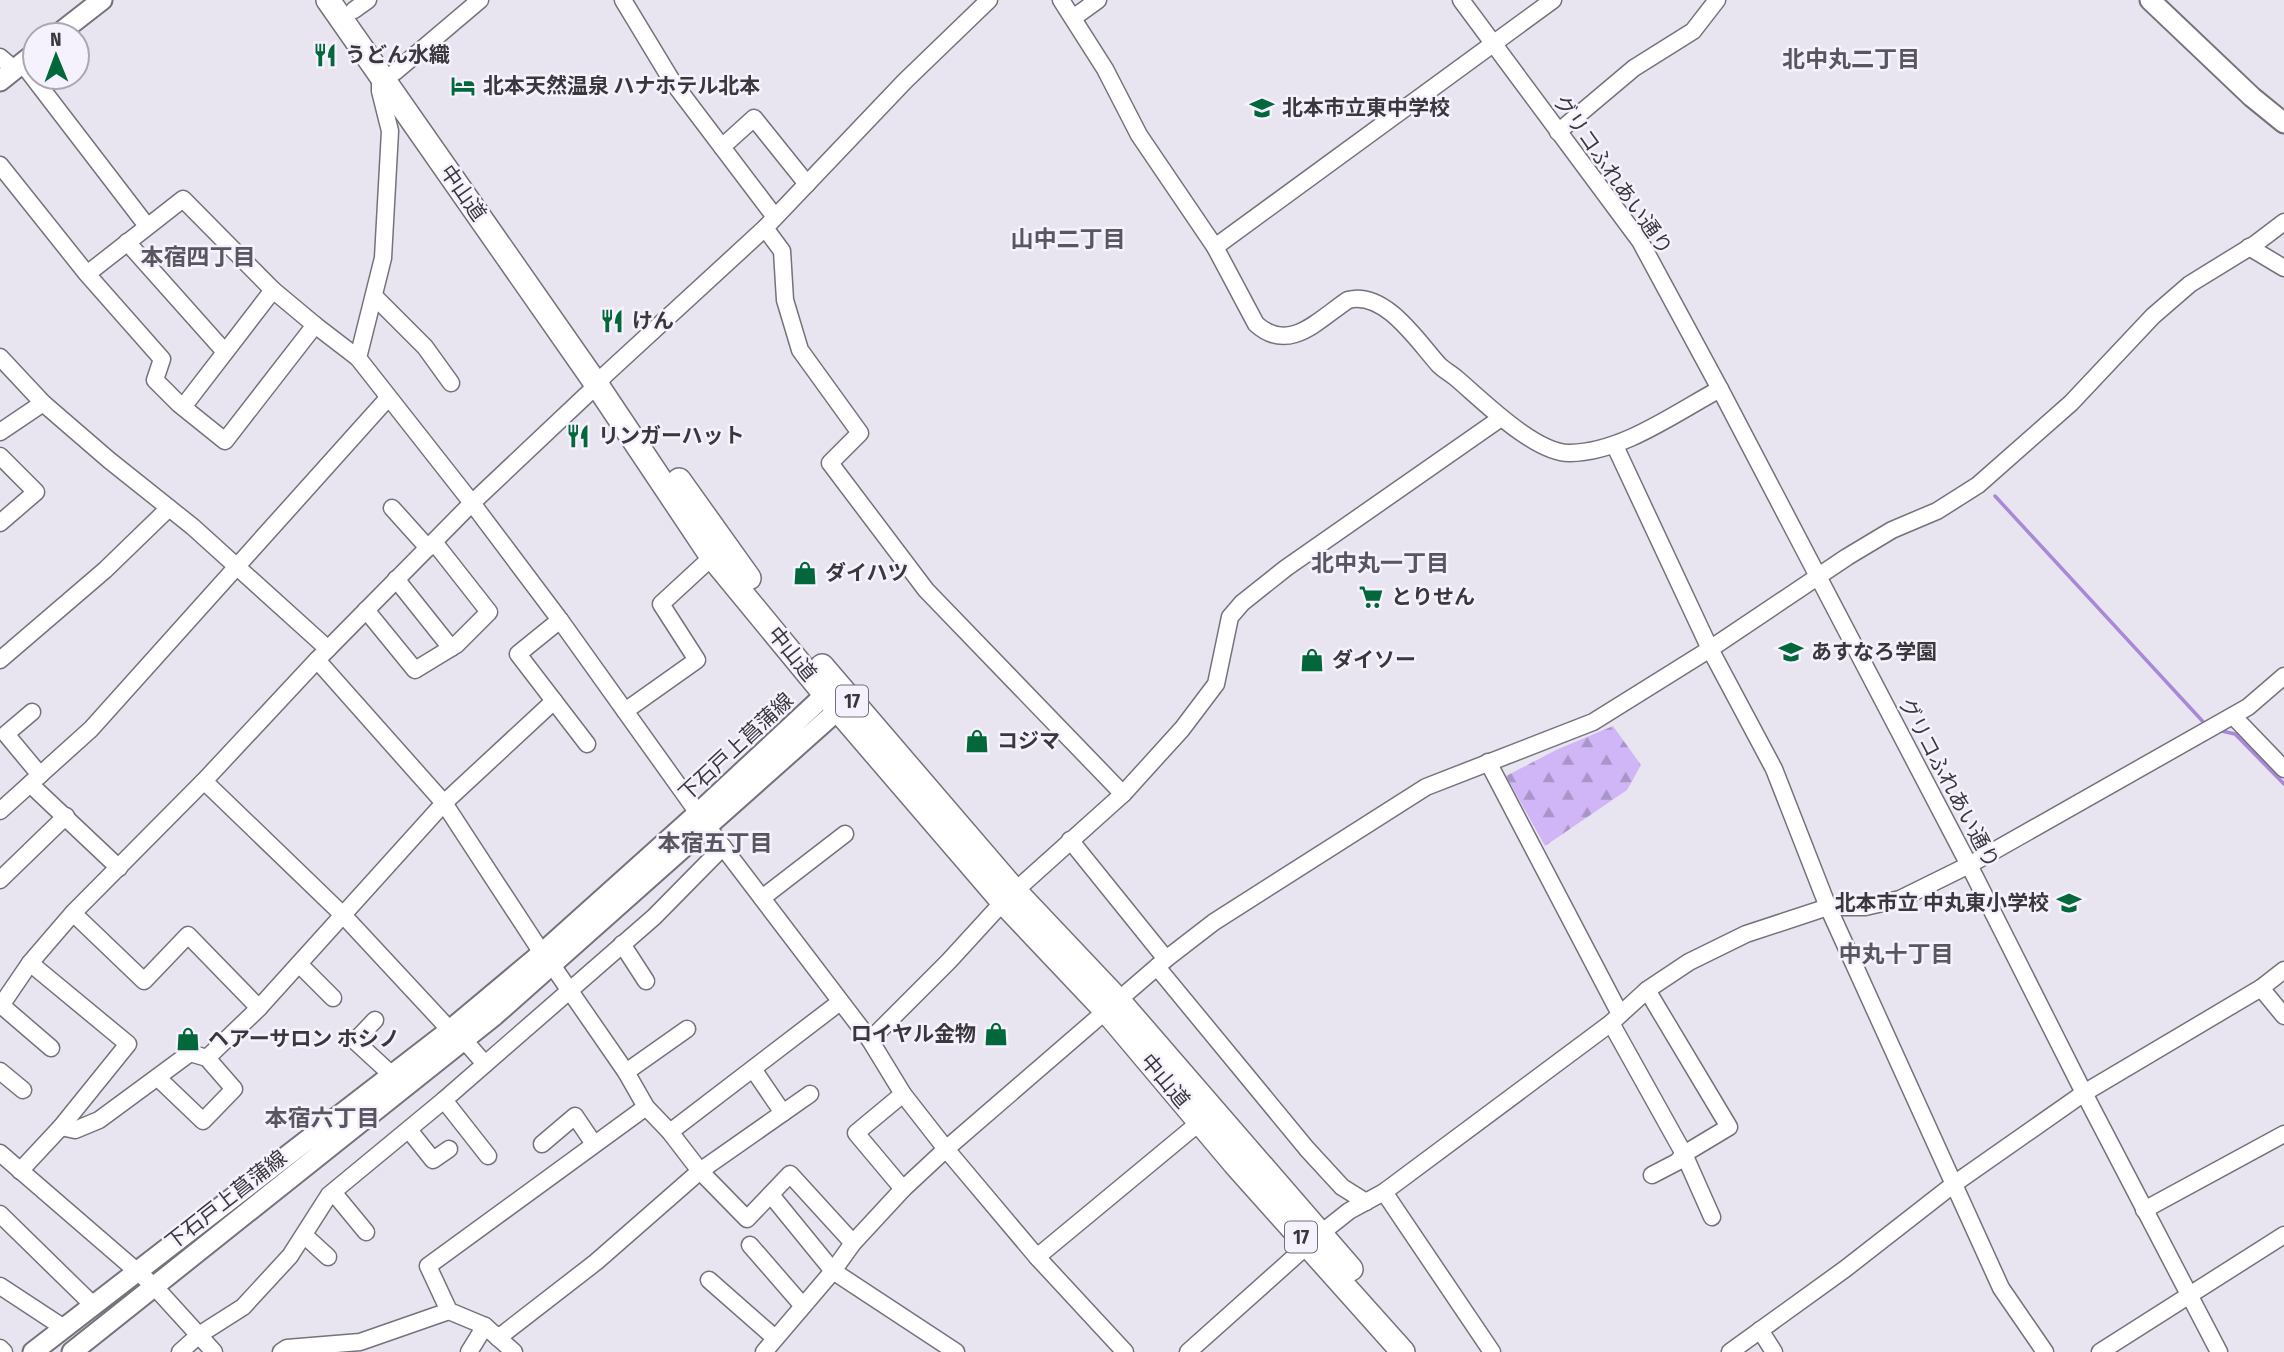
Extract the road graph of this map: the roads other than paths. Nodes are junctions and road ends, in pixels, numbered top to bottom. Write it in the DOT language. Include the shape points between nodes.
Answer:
graph roads {
  1 [pos="102,0"];
  2 [pos="328,0"];
  3 [pos="480,0"];
  4 [pos="623,0"];
  5 [pos="989,0"];
  6 [pos="1061,0"];
  7 [pos="1098,0"];
  8 [pos="1461,0"];
  9 [pos="1553,0"];
  10 [pos="1717,0"];
  11 [pos="2150,0"];
  12 [pos="356,3"];
  13 [pos="1073,18"];
  14 [pos="75,21"];
  15 [pos="1493,43"];
  16 [pos="14,65"];
  17 [pos="388,73"];
  18 [pos="2284,123"];
  19 [pos="1558,132"];
  20 [pos="722,147"];
  21 [pos="0,165"];
  22 [pos="807,184"];
  23 [pos="770,222"];
  24 [pos="2284,222"];
  25 [pos="147,226"];
  26 [pos="127,242"];
  27 [pos="1215,247"];
  28 [pos="2249,247"];
  29 [pos="2284,268"];
  30 [pos="87,275"];
  31 [pos="272,290"];
  32 [pos="375,297"];
  33 [pos="315,325"];
  34 [pos="225,352"];
  35 [pos="0,357"];
  36 [pos="358,358"];
  37 [pos="601,380"];
  38 [pos="451,383"];
  39 [pos="1720,389"];
  40 [pos="388,398"];
  41 [pos="43,403"];
  42 [pos="183,407"];
  43 [pos="1501,418"];
  44 [pos="0,432"];
  45 [pos="1615,446"];
  46 [pos="0,456"];
  47 [pos="472,503"];
  48 [pos="169,508"];
  49 [pos="392,508"];
  50 [pos="0,523"];
  51 [pos="431,545"];
  52 [pos="712,557"];
  53 [pos="236,565"];
  54 [pos="1818,577"];
  55 [pos="396,579"];
  56 [pos="366,610"];
  57 [pos="560,620"];
  58 [pos="451,648"];
  59 [pos="1710,649"];
  60 [pos="322,654"];
  61 [pos="0,660"];
  62 [pos="2284,676"];
  63 [pos="835,698"];
  64 [pos="554,701"];
  65 [pos="625,711"];
  66 [pos="32,712"];
  67 [pos="2233,716"];
  68 [pos="587,744"];
  69 [pos="1488,762"];
  70 [pos="2284,769"];
  71 [pos="35,779"];
  72 [pos="204,782"];
  73 [pos="1123,794"];
  74 [pos="444,803"];
  75 [pos="0,811"];
  76 [pos="66,816"];
  77 [pos="703,819"];
  78 [pos="845,835"];
  79 [pos="1070,840"];
  80 [pos="723,846"];
  81 [pos="1969,865"];
  82 [pos="119,868"];
  83 [pos="0,880"];
  84 [pos="1009,897"];
  85 [pos="762,898"];
  86 [pos="1828,908"];
  87 [pos="73,913"];
  88 [pos="344,916"];
  89 [pos="622,944"];
  90 [pos="547,959"];
  91 [pos="30,962"];
  92 [pos="1161,963"];
  93 [pos="299,964"];
  94 [pos="2284,970"];
  95 [pos="646,981"];
  96 [pos="2261,988"];
  97 [pos="569,989"];
  98 [pos="1647,990"];
  99 [pos="333,998"];
  100 [pos="840,1002"];
  101 [pos="1,1006"];
  102 [pos="1113,1006"];
  103 [pos="259,1008"];
  104 [pos="2284,1016"];
  105 [pos="1615,1019"];
  106 [pos="375,1020"];
  107 [pos="687,1029"];
  108 [pos="457,1035"];
  109 [pos="870,1040"];
  110 [pos="51,1048"];
  111 [pos="207,1058"];
  112 [pos="485,1064"];
  113 [pos="753,1069"];
  114 [pos="0,1071"];
  115 [pos="626,1072"];
  116 [pos="392,1075"];
  117 [pos="159,1078"];
  118 [pos="23,1090"];
  119 [pos="2084,1093"];
  120 [pos="810,1094"];
  121 [pos="903,1094"];
  122 [pos="444,1100"];
  123 [pos="646,1107"];
  124 [pos="783,1113"];
  125 [pos="1200,1122"];
  126 [pos="61,1127"];
  127 [pos="409,1130"];
  128 [pos="670,1132"];
  129 [pos="2284,1134"];
  130 [pos="542,1144"];
  131 [pos="594,1144"];
  132 [pos="449,1149"];
  133 [pos="946,1149"];
  134 [pos="1684,1154"];
  135 [pos="488,1156"];
  136 [pos="10,1163"];
  137 [pos="700,1171"];
  138 [pos="1652,1175"];
  139 [pos="0,1178"];
  140 [pos="1954,1184"];
  141 [pos="903,1189"];
  142 [pos="333,1192"];
  143 [pos="1384,1192"];
  144 [pos="771,1195"];
  145 [pos="1366,1202"];
  146 [pos="2144,1210"];
  147 [pos="0,1214"];
  148 [pos="1712,1217"];
  149 [pos="366,1232"];
  150 [pos="304,1234"];
  151 [pos="2284,1235"];
  152 [pos="1314,1239"];
  153 [pos="853,1243"];
  154 [pos="751,1245"];
  155 [pos="1037,1256"];
  156 [pos="328,1257"];
  157 [pos="136,1271"];
  158 [pos="833,1271"];
  159 [pos="709,1280"];
  160 [pos="0,1286"];
  161 [pos="154,1286"];
  162 [pos="2190,1295"];
  163 [pos="93,1305"];
  164 [pos="803,1306"];
  165 [pos="449,1311"];
  166 [pos="485,1325"];
  167 [pos="64,1328"];
  168 [pos="1760,1330"];
  169 [pos="199,1335"];
  170 [pos="498,1338"];
  171 [pos="775,1338"];
  172 [pos="0,1348"];
  173 [pos="946,1349"];
  174 [pos="4,1352"];
  175 [pos="33,1352"];
  176 [pos="72,1352"];
  177 [pos="180,1352"];
  178 [pos="214,1352"];
  179 [pos="281,1352"];
  180 [pos="469,1352"];
  181 [pos="514,1352"];
  182 [pos="764,1352"];
  183 [pos="1125,1352"];
  184 [pos="1188,1352"];
  185 [pos="1403,1352"];
  186 [pos="1421,1352"];
  187 [pos="1492,1352"];
  188 [pos="1730,1352"];
  189 [pos="1774,1352"];
  190 [pos="2045,1352"];
  191 [pos="2099,1352"];
  192 [pos="2219,1352"];
  1 -- 14 [label="main road"];
  2 -- 17 [label="highway, 中山道 / 17"];
  3 -- 17 [label="street"];
  4 -- 20 [label="street" via="672,81"];
  5 -- 22 [label="street"];
  6 -- 13 [label="street"];
  7 -- 13 [label="street"];
  8 -- 15 [label="street, グリコふれあい通り"];
  9 -- 15 [label="street"];
  10 -- 19 [label="street" via="1693,31 1634,68"];
  11 -- 18 [label="main road"];
  12 -- 17 [label="highway, 中山道 / 17"];
  13 -- 27 [label="street" via="1105,69 1134,141"];
  15 -- 19 [label="street, グリコふれあい通り"];
  15 -- 27 [label="street"];
  16 -- 25 [label="street"];
  17 -- 32 [label="street" via="380,90 390,131 383,258"];
  17 -- 37 [label="highway, 中山道 / 17"];
  19 -- 39 [label="street, グリコふれあい通り" via="1640,241"];
  20 -- 22 [label="street" via="754,118"];
  20 -- 23 [label="street"];
  21 -- 30 [label="street"];
  22 -- 23 [label="street"];
  23 -- 37 [label="street"];
  23 -- 73 [label="street" via="782,251 785,300 800,350 860,433 830,463 926,590"];
  24 -- 28 [label="street"];
  25 -- 26 [label="street"];
  25 -- 31 [label="street" via="183,199"];
  26 -- 30 [label="street"];
  26 -- 34 [label="street"];
  27 -- 43 [label="street" via="1256,324 1266,333 1282,338 1301,332 1348,300 1373,303 1399,319 1440,367"];
  28 -- 29 [label="street"];
  28 -- 54 [label="street" via="2190,284 2162,308 2071,403 1978,485 1937,511 1892,530"];
  30 -- 42 [label="street" via="162,359 155,380"];
  31 -- 33 [label="street"];
  31 -- 34 [label="street"];
  32 -- 36 [label="street"];
  32 -- 38 [label="street" via="425,347"];
  33 -- 36 [label="street"];
  33 -- 42 [label="street" via="225,441"];
  34 -- 42 [label="street"];
  35 -- 41 [label="street"];
  36 -- 40 [label="street"];
  37 -- 47 [label="street"];
  37 -- 52 [label="highway, 中山道 / 17"];
  37 -- 63 [label="highway, 中山道 / 17"];
  39 -- 45 [label="street"];
  39 -- 54 [label="street, グリコふれあい通り"];
  40 -- 47 [label="street"];
  40 -- 53 [label="street"];
  41 -- 44 [label="street"];
  41 -- 48 [label="street"];
  43 -- 45 [label="street" via="1549,449 1568,453"];
  43 -- 73 [label="street" via="1242,603 1230,617 1216,684"];
  45 -- 59 [label="street"];
  46 -- 50 [label="street" via="36,492"];
  47 -- 51 [label="street"];
  47 -- 57 [label="street"];
  48 -- 53 [label="street"];
  48 -- 61 [label="street"];
  49 -- 51 [label="street"];
  51 -- 55 [label="street"];
  51 -- 58 [label="street" via="489,612"];
  52 -- 63 [label="highway, 中山道 / 17"];
  52 -- 65 [label="street" via="661,604 696,660"];
  53 -- 60 [label="street"];
  53 -- 71 [label="street" via="91,729"];
  54 -- 59 [label="street"];
  54 -- 81 [label="street, グリコふれあい通り"];
  55 -- 56 [label="street"];
  55 -- 58 [label="street"];
  56 -- 58 [label="street" via="415,670"];
  56 -- 60 [label="street"];
  57 -- 64 [label="street" via="518,654"];
  57 -- 65 [label="street"];
  59 -- 69 [label="street" via="1593,722"];
  59 -- 86 [label="street" via="1774,769"];
  60 -- 72 [label="street"];
  60 -- 74 [label="street"];
  62 -- 67 [label="street"];
  63 -- 77 [label="main road, 下石戸上菖蒲線"];
  63 -- 84 [label="highway, 中山道 / 17"];
  64 -- 68 [label="street"];
  64 -- 74 [label="street"];
  65 -- 77 [label="street"];
  66 -- 71 [label="street" via="6,734"];
  67 -- 70 [label="street"];
  67 -- 81 [label="street"];
  69 -- 92 [label="street" via="1426,787 1214,922"];
  69 -- 105 [label="street"];
  71 -- 75 [label="street"];
  71 -- 76 [label="street"];
  72 -- 82 [label="street"];
  72 -- 88 [label="street"];
  73 -- 79 [label="street"];
  74 -- 88 [label="street"];
  74 -- 90 [label="street"];
  76 -- 82 [label="street"];
  76 -- 83 [label="street"];
  77 -- 80 [label="street"];
  77 -- 90 [label="main road, 下石戸上菖蒲線"];
  78 -- 85 [label="street"];
  79 -- 84 [label="street"];
  79 -- 92 [label="street"];
  80 -- 85 [label="street"];
  80 -- 89 [label="street"];
  81 -- 86 [label="street" via="1900,899 1866,907"];
  81 -- 119 [label="street, グリコふれあい通り"];
  82 -- 87 [label="street"];
  84 -- 102 [label="highway, 中山道 / 17"];
  84 -- 109 [label="street"];
  85 -- 100 [label="street"];
  86 -- 98 [label="street" via="1746,934 1689,962"];
  86 -- 140 [label="street"];
  87 -- 91 [label="street"];
  87 -- 103 [label="street" via="144,981 188,936"];
  88 -- 93 [label="street"];
  88 -- 108 [label="street"];
  89 -- 95 [label="street"];
  89 -- 97 [label="street"];
  90 -- 97 [label="street"];
  90 -- 108 [label="main road, 下石戸上菖蒲線"];
  91 -- 101 [label="street"];
  91 -- 126 [label="street" via="128,1044"];
  92 -- 102 [label="street"];
  92 -- 145 [label="street" via="1307,1149 1342,1187"];
  93 -- 99 [label="street"];
  93 -- 103 [label="street"];
  94 -- 96 [label="street"];
  96 -- 104 [label="street"];
  96 -- 119 [label="street"];
  97 -- 112 [label="street"];
  97 -- 115 [label="street"];
  98 -- 105 [label="street"];
  98 -- 134 [label="street" via="1728,1127"];
  100 -- 109 [label="street"];
  100 -- 113 [label="street"];
  101 -- 110 [label="street"];
  102 -- 125 [label="highway, 中山道 / 17"];
  102 -- 133 [label="street"];
  102 -- 152 [label="highway, 中山道 / 17"];
  103 -- 111 [label="street"];
  105 -- 134 [label="street"];
  105 -- 143 [label="street"];
  106 -- 116 [label="street" via="355,1041"];
  107 -- 115 [label="street"];
  108 -- 112 [label="street"];
  108 -- 116 [label="main road, 下石戸上菖蒲線"];
  108 -- 161 [label="main road, 下石戸上菖蒲線"];
  109 -- 121 [label="street"];
  111 -- 117 [label="street" via="190,1053"];
  111 -- 117 [label="street" via="234,1089 203,1121"];
  112 -- 122 [label="street"];
  113 -- 124 [label="street"];
  113 -- 128 [label="street"];
  114 -- 118 [label="street"];
  115 -- 123 [label="street"];
  116 -- 157 [label="main road, 下石戸上菖蒲線"];
  117 -- 126 [label="street" via="99,1120 75,1130"];
  119 -- 140 [label="street"];
  119 -- 146 [label="street, グリコふれあい通り"];
  120 -- 124 [label="street"];
  121 -- 133 [label="street"];
  121 -- 141 [label="street" via="856,1133"];
  122 -- 127 [label="street"];
  122 -- 135 [label="street"];
  123 -- 128 [label="street"];
  123 -- 131 [label="street"];
  124 -- 137 [label="street"];
  125 -- 152 [label="highway, 中山道 / 17"];
  125 -- 155 [label="street"];
  126 -- 136 [label="street"];
  127 -- 132 [label="street" via="433,1160"];
  127 -- 142 [label="street"];
  128 -- 137 [label="street"];
  129 -- 146 [label="street"];
  130 -- 131 [label="street" via="575,1116"];
  131 -- 165 [label="street" via="428,1266"];
  133 -- 141 [label="street"];
  133 -- 155 [label="street"];
  134 -- 138 [label="street"];
  134 -- 148 [label="street"];
  136 -- 139 [label="street"];
  136 -- 157 [label="street"];
  137 -- 144 [label="street" via="747,1219"];
  137 -- 170 [label="street" via="596,1262"];
  140 -- 168 [label="street"];
  140 -- 190 [label="street" via="2001,1288"];
  141 -- 153 [label="street"];
  142 -- 149 [label="street"];
  142 -- 150 [label="street"];
  143 -- 145 [label="street"];
  143 -- 187 [label="street"];
  144 -- 153 [label="street" via="790,1174"];
  144 -- 158 [label="street"];
  145 -- 152 [label="street"];
  146 -- 162 [label="street, グリコふれあい通り"];
  147 -- 163 [label="street"];
  150 -- 156 [label="street"];
  150 -- 169 [label="street" via="243,1307"];
  151 -- 162 [label="street"];
  152 -- 184 [label="street"];
  152 -- 185 [label="highway, 中山道 / 17"];
  152 -- 186 [label="highway, 中山道 / 17"];
  153 -- 158 [label="street"];
  154 -- 164 [label="street"];
  155 -- 183 [label="street"];
  157 -- 161 [label="street"];
  157 -- 163 [label="main road, 下石戸上菖蒲線"];
  158 -- 164 [label="street"];
  158 -- 173 [label="street"];
  159 -- 171 [label="street"];
  160 -- 167 [label="street"];
  161 -- 169 [label="street"];
  161 -- 176 [label="main road, 下石戸上菖蒲線"];
  162 -- 191 [label="street"];
  162 -- 192 [label="street, グリコふれあい通り"];
  163 -- 167 [label="main road, 下石戸上菖蒲線"];
  164 -- 171 [label="street"];
  165 -- 166 [label="street"];
  165 -- 179 [label="street" via="360,1342"];
  166 -- 170 [label="street"];
  166 -- 180 [label="street"];
  167 -- 175 [label="main road, 下石戸上菖蒲線"];
  168 -- 188 [label="street"];
  168 -- 189 [label="street"];
  169 -- 177 [label="street"];
  169 -- 178 [label="street"];
  170 -- 181 [label="street"];
  171 -- 182 [label="street"];
  172 -- 174 [label="street"];
}
